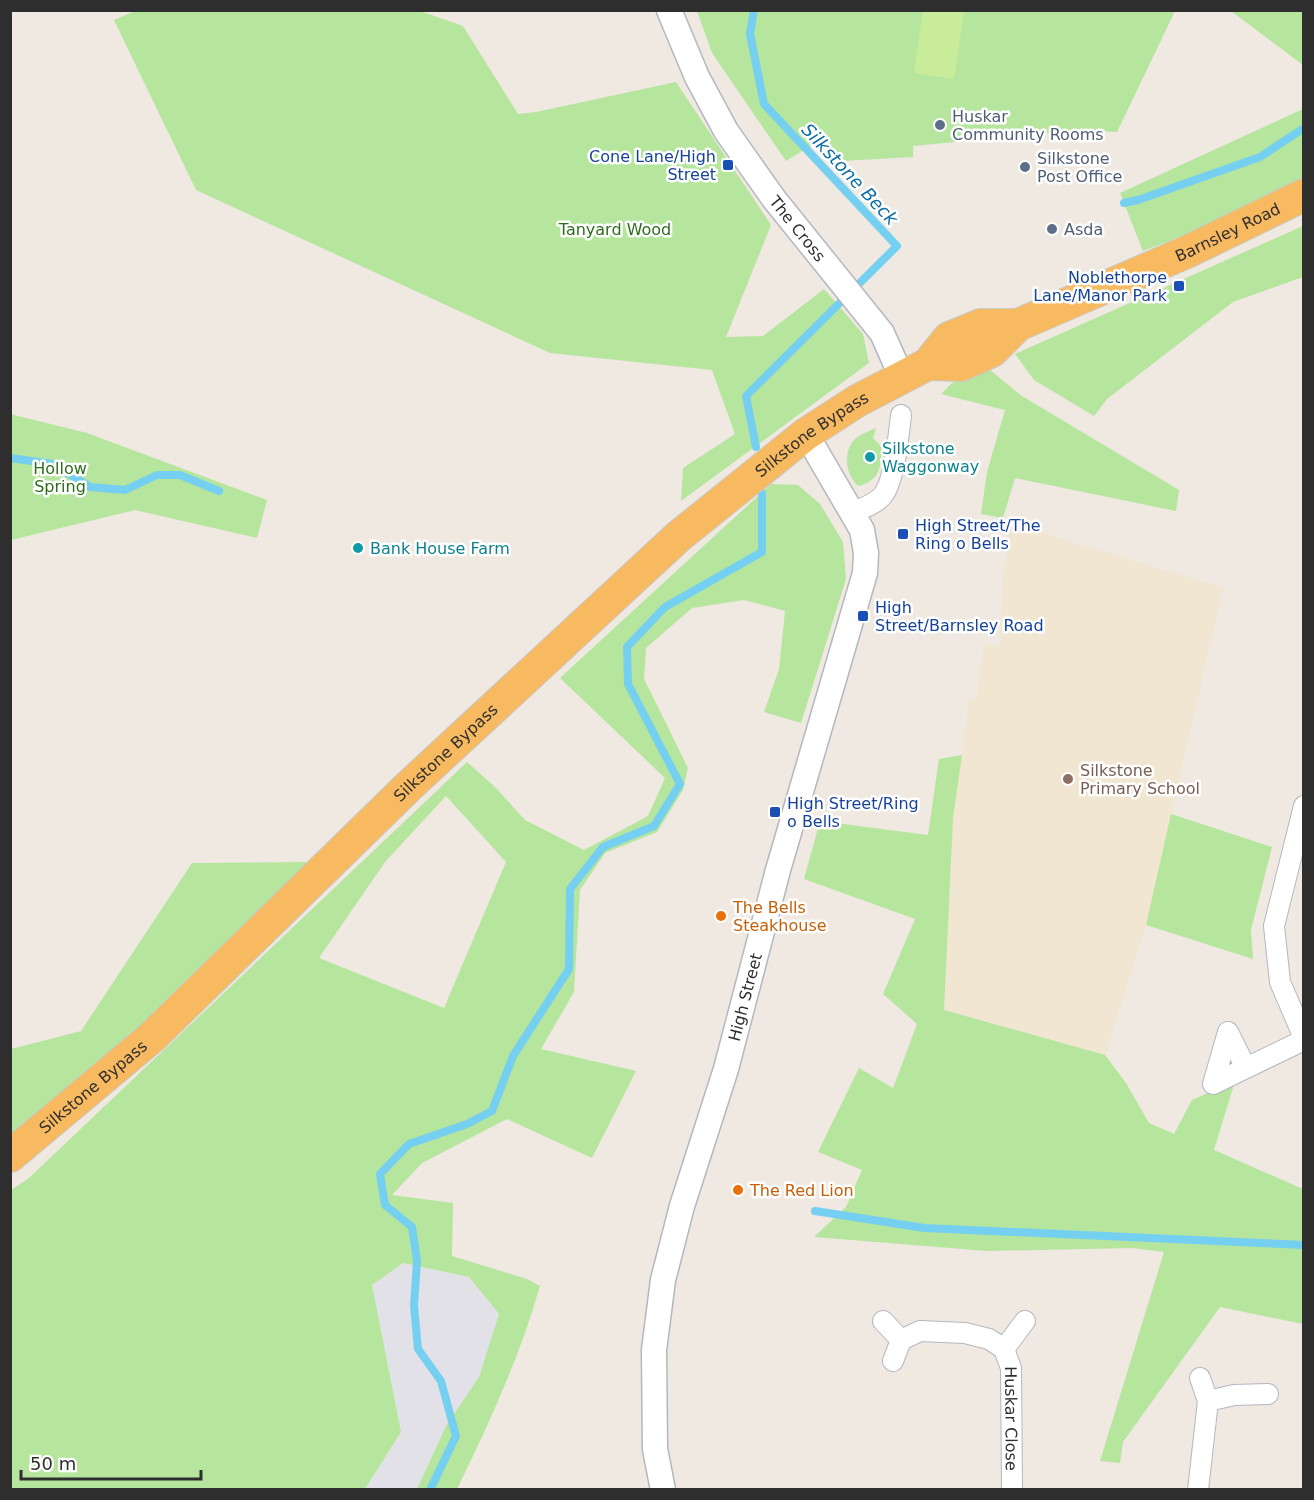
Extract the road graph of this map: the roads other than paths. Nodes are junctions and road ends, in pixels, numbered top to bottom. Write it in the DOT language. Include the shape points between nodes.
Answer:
graph roads {
  1 [pos="669,10"];
  2 [pos="1304,195"];
  3 [pos="915,371"];
  4 [pos="901,415"];
  5 [pos="806,434"];
  6 [pos="854,512"];
  7 [pos="1304,806"];
  8 [pos="1304,1039"];
  9 [pos="1246,1068"];
  10 [pos="10,1156"];
  11 [pos="883,1321"];
  12 [pos="1025,1321"];
  13 [pos="901,1340"];
  14 [pos="1004,1349"];
  15 [pos="893,1361"];
  16 [pos="1200,1378"];
  17 [pos="1268,1394"];
  18 [pos="1208,1401"];
  19 [pos="663,1490"];
  20 [pos="1012,1490"];
  21 [pos="1198,1490"];
  1 -- 3 [label="street, The Cross" via="726,131 774,199"];
  2 -- 3 [label="highway, Barnsley Road" via="1190,251 1018,325 992,351 961,365"];
  3 -- 5 [label="highway, Silkstone Bypass" via="857,401"];
  4 -- 6 [label="street" via="892,436 887,488 873,503"];
  5 -- 6 [label="street, High Street"];
  5 -- 10 [label="highway, Silkstone Bypass" via="679,536 409,786 152,1037"];
  6 -- 19 [label="street, High Street" via="862,530 865,573 663,1280 654,1361 655,1449"];
  7 -- 8 [label="street" via="1274,926 1280,982"];
  8 -- 9 [label="street"];
  11 -- 13 [label="street"];
  12 -- 14 [label="street, Huskar Close"];
  13 -- 14 [label="street, Huskar Close" via="920,1331 964,1333 989,1339"];
  13 -- 15 [label="street"];
  14 -- 20 [label="street, Huskar Close" via="1011,1368"];
  16 -- 18 [label="street"];
  17 -- 18 [label="street"];
  18 -- 21 [label="street"];
}
